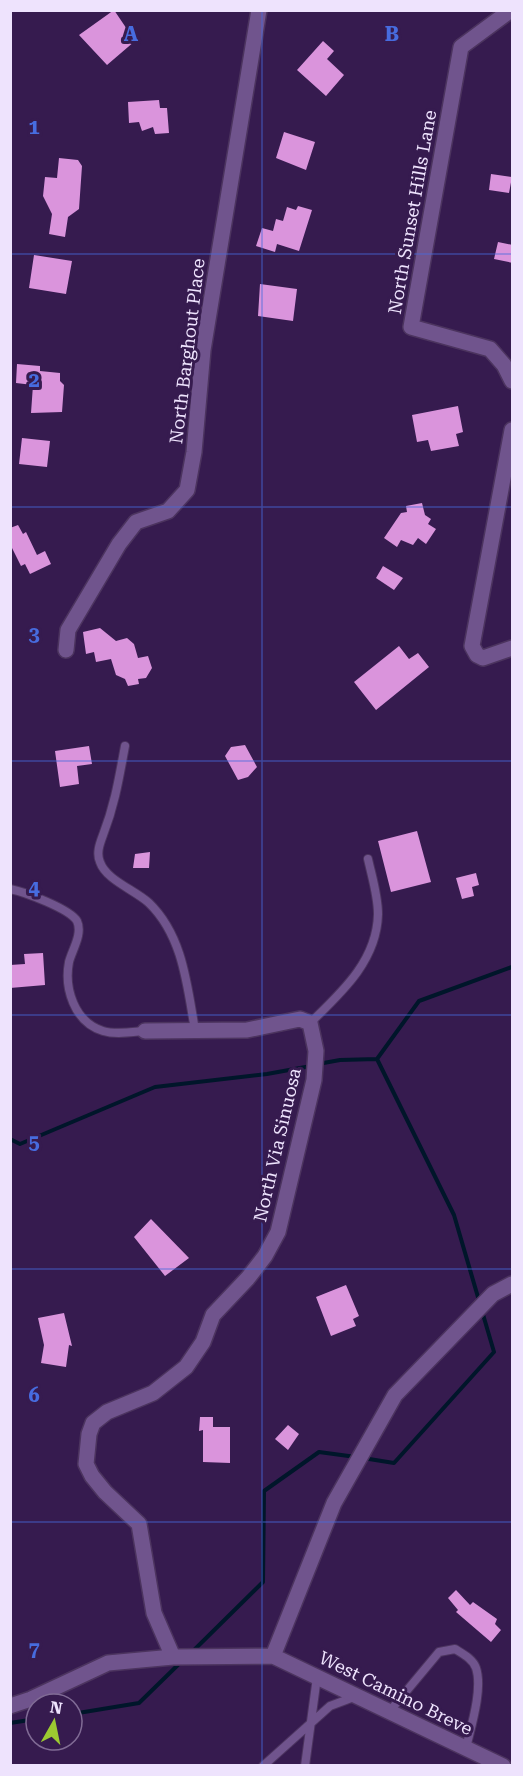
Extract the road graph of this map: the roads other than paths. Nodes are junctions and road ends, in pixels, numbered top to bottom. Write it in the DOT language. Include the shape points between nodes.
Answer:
graph roads {
  1 [pos="259,10"];
  2 [pos="511,10"];
  3 [pos="513,381"];
  4 [pos="513,430"];
  5 [pos="513,648"];
  6 [pos="66,650"];
  7 [pos="124,746"];
  8 [pos="368,859"];
  9 [pos="10,889"];
  10 [pos="310,1023"];
  11 [pos="145,1030"];
  12 [pos="195,1030"];
  13 [pos="513,1284"];
  14 [pos="273,1656"];
  15 [pos="173,1657"];
  16 [pos="317,1677"];
  17 [pos="358,1696"];
  18 [pos="10,1706"];
  19 [pos="389,1712"];
  20 [pos="313,1719"];
  21 [pos="466,1748"];
  22 [pos="263,1766"];
  23 [pos="305,1766"];
  24 [pos="503,1766"];
  1 -- 6 [label="street, North Barghout Place" via="204,343 187,490 168,511 136,522 130,529 68,630"];
  2 -- 3 [label="street, North Sunset Hills Lane" via="461,47 411,327 490,349"];
  4 -- 5 [label="street" via="472,646 483,658"];
  7 -- 12 [label="lane" via="117,795 98,851 100,863 147,901 171,930"];
  8 -- 10 [label="lane" via="378,916 370,949 354,979"];
  9 -- 11 [label="lane" via="64,910 76,921 78,929 68,981 75,1008 82,1016 102,1030"];
  10 -- 12 [label="street" via="300,1019 247,1030"];
  10 -- 15 [label="street, North Via Sinuosa" via="316,1051 315,1080 278,1232 248,1278 213,1315 203,1342 186,1367 153,1394 107,1412 93,1424 89,1434 86,1464 92,1476 139,1524 154,1613"];
  11 -- 12 [label="street"];
  13 -- 14 [label="street" via="493,1294 395,1395 334,1503"];
  14 -- 15 [label="street"];
  14 -- 16 [label="street, West Camino Breve"];
  15 -- 18 [label="street" via="108,1663"];
  16 -- 17 [label="street, West Camino Breve"];
  16 -- 20 [label="lane"];
  17 -- 19 [label="street, West Camino Breve"];
  17 -- 20 [label="lane" via="330,1706"];
  19 -- 21 [label="street, West Camino Breve"];
  19 -- 21 [label="lane" via="439,1652 455,1649 476,1666 475,1714"];
  20 -- 22 [label="lane"];
  20 -- 23 [label="lane"];
  21 -- 24 [label="street, West Camino Breve"];
}
